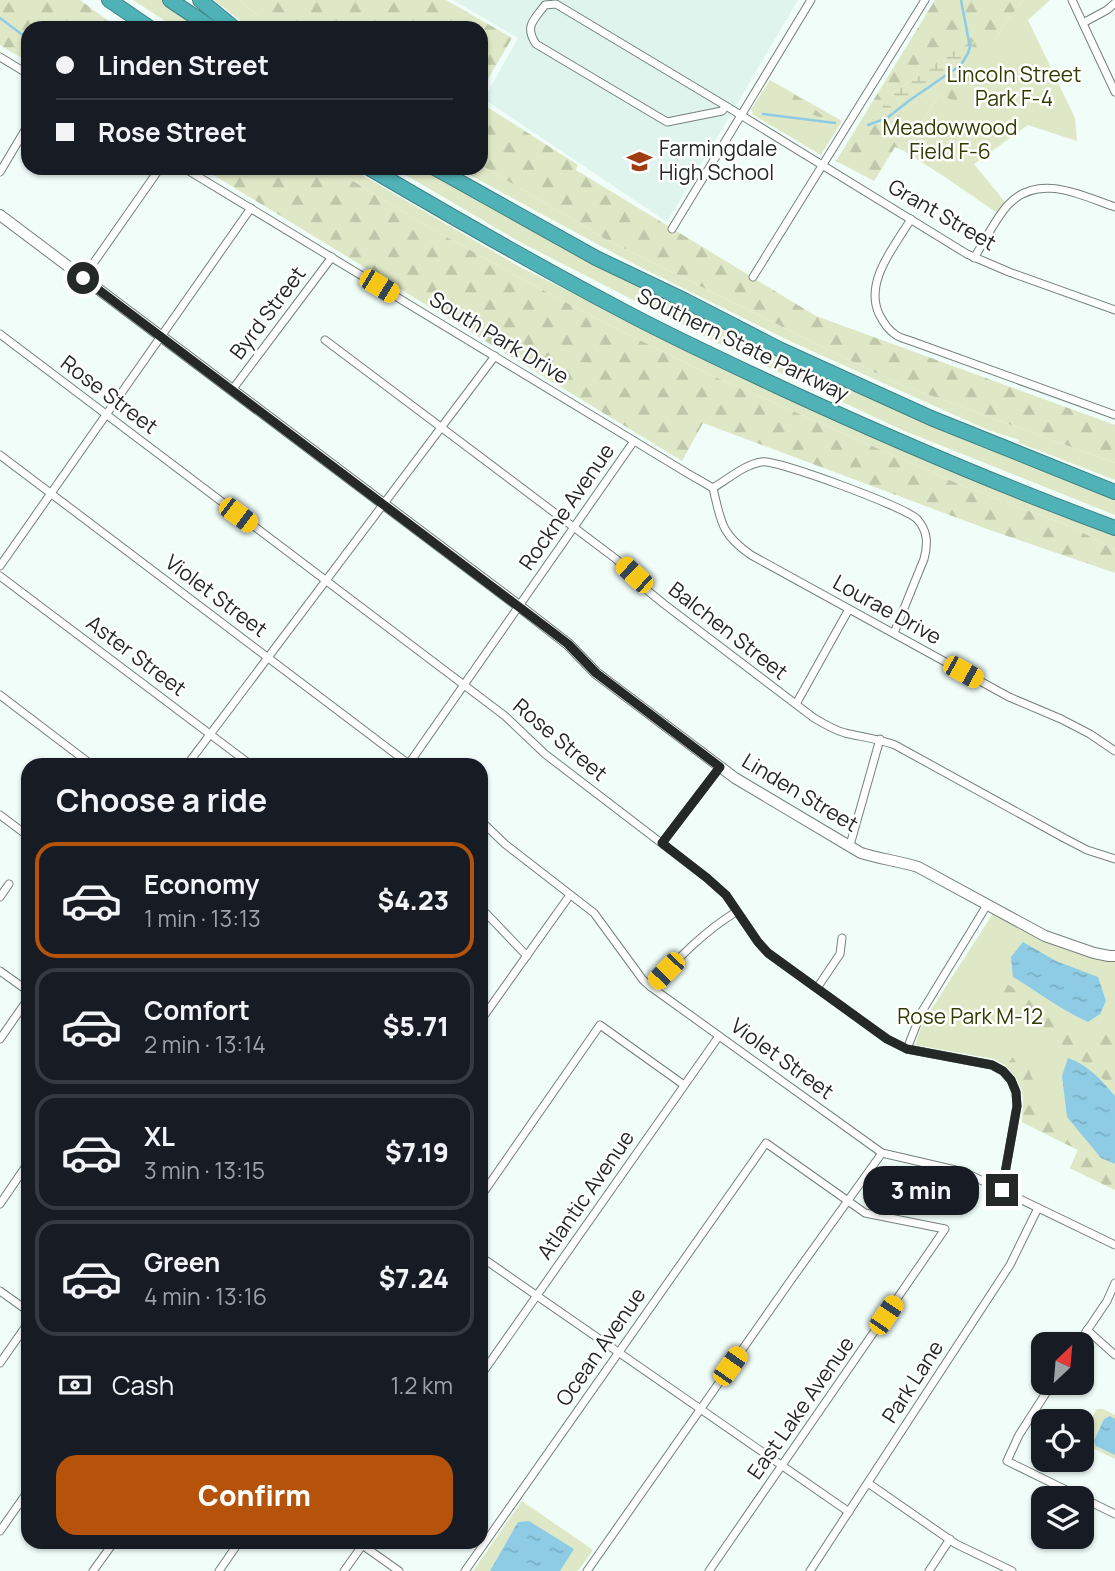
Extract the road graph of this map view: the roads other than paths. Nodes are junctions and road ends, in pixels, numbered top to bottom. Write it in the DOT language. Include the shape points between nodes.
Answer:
graph roads {
  1 [pos="109,0"];
  2 [pos="170,0"];
  3 [pos="200,0"];
  4 [pos="811,0"];
  5 [pos="925,0"];
  6 [pos="1072,0"];
  7 [pos="1115,3"];
  8 [pos="140,21"];
  9 [pos="202,21"];
  10 [pos="226,21"];
  11 [pos="1083,23"];
  12 [pos="0,57"];
  13 [pos="21,70"];
  14 [pos="1115,92"];
  15 [pos="726,106"];
  16 [pos="741,115"];
  17 [pos="21,137"];
  18 [pos="823,165"];
  19 [pos="0,172"];
  20 [pos="155,175"];
  21 [pos="196,175"];
  22 [pos="381,175"];
  23 [pos="448,175"];
  24 [pos="1115,207"];
  25 [pos="251,208"];
  26 [pos="0,215"];
  27 [pos="911,219"];
  28 [pos="672,229"];
  29 [pos="332,257"];
  30 [pos="974,258"];
  31 [pos="83,278"];
  32 [pos="753,278"];
  33 [pos="1115,310"];
  34 [pos="0,334"];
  35 [pos="161,337"];
  36 [pos="325,340"];
  37 [pos="495,356"];
  38 [pos="232,390"];
  39 [pos="106,415"];
  40 [pos="1115,415"];
  41 [pos="442,428"];
  42 [pos="634,441"];
  43 [pos="0,455"];
  44 [pos="713,488"];
  45 [pos="1115,492"];
  46 [pos="51,494"];
  47 [pos="384,505"];
  48 [pos="574,527"];
  49 [pos="1115,528"];
  50 [pos="0,566"];
  51 [pos="0,576"];
  52 [pos="326,581"];
  53 [pos="519,606"];
  54 [pos="849,609"];
  55 [pos="894,633"];
  56 [pos="268,658"];
  57 [pos="464,685"];
  58 [pos="0,695"];
  59 [pos="796,704"];
  60 [pos="211,734"];
  61 [pos="880,739"];
  62 [pos="1115,751"];
  63 [pos="83,758"];
  64 [pos="192,758"];
  65 [pos="242,758"];
  66 [pos="401,758"];
  67 [pos="413,758"];
  68 [pos="720,767"];
  69 [pos="0,815"];
  70 [pos="488,828"];
  71 [pos="21,831"];
  72 [pos="662,843"];
  73 [pos="850,845"];
  74 [pos="1115,859"];
  75 [pos="9,884"];
  76 [pos="570,895"];
  77 [pos="0,897"];
  78 [pos="987,905"];
  79 [pos="736,912"];
  80 [pos="488,915"];
  81 [pos="842,938"];
  82 [pos="527,956"];
  83 [pos="1115,956"];
  84 [pos="0,971"];
  85 [pos="21,986"];
  86 [pos="650,987"];
  87 [pos="817,988"];
  88 [pos="21,1009"];
  89 [pos="488,1010"];
  90 [pos="719,1036"];
  91 [pos="0,1039"];
  92 [pos="907,1049"];
  93 [pos="684,1085"];
  94 [pos="882,1153"];
  95 [pos="21,1173"];
  96 [pos="488,1186"];
  97 [pos="1002,1190"];
  98 [pos="847,1201"];
  99 [pos="0,1204"];
  100 [pos="1038,1208"];
  101 [pos="1115,1245"];
  102 [pos="488,1262"];
  103 [pos="1115,1283"];
  104 [pos="0,1292"];
  105 [pos="537,1296"];
  106 [pos="21,1306"];
  107 [pos="1087,1330"];
  108 [pos="21,1333"];
  109 [pos="618,1353"];
  110 [pos="1115,1355"];
  111 [pos="0,1363"];
  112 [pos="488,1365"];
  113 [pos="1044,1395"];
  114 [pos="700,1409"];
  115 [pos="782,1466"];
  116 [pos="868,1483"];
  117 [pos="21,1500"];
  118 [pos="849,1512"];
  119 [pos="1115,1514"];
  120 [pos="0,1531"];
  121 [pos="488,1539"];
  122 [pos="950,1539"];
  123 [pos="109,1549"];
  124 [pos="234,1549"];
  125 [pos="357,1549"];
  126 [pos="369,1549"];
  127 [pos="481,1549"];
  128 [pos="93,1571"];
  129 [pos="219,1571"];
  130 [pos="344,1571"];
  131 [pos="399,1571"];
  132 [pos="466,1571"];
  133 [pos="587,1571"];
  134 [pos="709,1571"];
  135 [pos="810,1571"];
  136 [pos="929,1571"];
  137 [pos="1012,1571"];
  1 -- 8 [label="highway"];
  2 -- 9 [label="highway"];
  3 -- 10 [label="highway"];
  4 -- 16 [label="street"];
  5 -- 18 [label="street"];
  6 -- 11 [label="street"];
  7 -- 11 [label="street"];
  11 -- 14 [label="street"];
  12 -- 13 [label="street"];
  15 -- 15 [label="street, Grant Street" via="556,4 544,5 530,27 536,44 667,122 722,111"];
  15 -- 16 [label="street, Grant Street"];
  16 -- 18 [label="street, Grant Street"];
  16 -- 28 [label="street"];
  17 -- 19 [label="street"];
  18 -- 27 [label="street, Grant Street"];
  18 -- 32 [label="street"];
  20 -- 31 [label="street"];
  21 -- 25 [label="street, South Park Drive"];
  22 -- 49 [label="highway, Southern State Parkway" via="629,315 739,368 967,470"];
  23 -- 45 [label="highway, Southern State Parkway" via="596,258 779,349 931,418"];
  24 -- 30 [label="street" via="1053,188 1027,191 1008,205"];
  25 -- 29 [label="street, South Park Drive"];
  25 -- 35 [label="street"];
  26 -- 31 [label="street, Linden Street"];
  27 -- 30 [label="street, Grant Street"];
  27 -- 40 [label="street" via="874,290 877,310 896,335"];
  29 -- 37 [label="street, South Park Drive"];
  29 -- 38 [label="street, Byrd Street"];
  30 -- 33 [label="street, Grant Street"];
  31 -- 35 [label="street, Linden Street"];
  34 -- 39 [label="street, Rose Street"];
  35 -- 38 [label="street, Linden Street"];
  35 -- 39 [label="street"];
  36 -- 41 [label="street, Balchen Street"];
  37 -- 41 [label="street"];
  37 -- 42 [label="street, South Park Drive"];
  38 -- 47 [label="street, Linden Street"];
  39 -- 46 [label="street"];
  39 -- 52 [label="street, Rose Street"];
  41 -- 47 [label="street"];
  41 -- 48 [label="street, Balchen Street"];
  42 -- 44 [label="street, South Park Drive"];
  42 -- 48 [label="street, Rockne Avenue"];
  43 -- 46 [label="street, Violet Street"];
  44 -- 54 [label="street, Lourae Drive" via="722,525 736,544"];
  44 -- 55 [label="street" via="751,465 768,462 912,514 924,529 927,548"];
  46 -- 50 [label="street"];
  46 -- 56 [label="street, Violet Street"];
  47 -- 52 [label="street"];
  47 -- 53 [label="street, Linden Street"];
  48 -- 53 [label="street, Rockne Avenue"];
  48 -- 59 [label="street, Balchen Street" via="664,604"];
  51 -- 60 [label="street, Aster Street"];
  52 -- 56 [label="street"];
  52 -- 57 [label="street, Rose Street"];
  53 -- 57 [label="street, Rockne Avenue"];
  53 -- 68 [label="street, Linden Street" via="596,673"];
  54 -- 55 [label="street, Lourae Drive"];
  54 -- 59 [label="street"];
  55 -- 62 [label="street, Lourae Drive"];
  56 -- 60 [label="street"];
  56 -- 66 [label="street, Violet Street"];
  57 -- 67 [label="street, Rockne Avenue"];
  57 -- 72 [label="street, Rose Street"];
  58 -- 63 [label="street"];
  59 -- 61 [label="street, Balchen Street" via="833,729"];
  60 -- 64 [label="street"];
  60 -- 65 [label="street, Aster Street"];
  61 -- 73 [label="street"];
  61 -- 74 [label="street, Balchen Street" via="1087,850"];
  68 -- 72 [label="street"];
  68 -- 73 [label="street, Linden Street"];
  69 -- 71 [label="street"];
  70 -- 76 [label="street, Violet Street"];
  72 -- 79 [label="street, Rose Street" via="726,895"];
  73 -- 78 [label="street, Linden Street" via="876,858 918,867"];
  75 -- 77 [label="street"];
  76 -- 82 [label="street"];
  76 -- 86 [label="street, Violet Street" via="594,913"];
  78 -- 83 [label="street, Linden Street" via="1045,936"];
  78 -- 92 [label="street" via="921,1013"];
  79 -- 86 [label="street" via="696,941"];
  79 -- 87 [label="street, Rose Street" via="768,953"];
  80 -- 82 [label="street"];
  81 -- 87 [label="street" via="840,954"];
  82 -- 89 [label="street"];
  84 -- 85 [label="street"];
  86 -- 90 [label="street, Violet Street"];
  87 -- 92 [label="street, Rose Street"];
  88 -- 91 [label="street"];
  90 -- 93 [label="street, Atlantic Avenue"];
  90 -- 94 [label="street, Violet Street"];
  92 -- 97 [label="street, Rose Street" via="992,1065 1011,1080 1017,1106"];
  93 -- 96 [label="street" via="600,1025"];
  93 -- 105 [label="street, Atlantic Avenue"];
  94 -- 97 [label="street, Violet Street" via="964,1172"];
  94 -- 98 [label="street"];
  95 -- 99 [label="street"];
  97 -- 100 [label="street, Violet Street"];
  98 -- 109 [label="street, Ocean Avenue" via="766,1143"];
  98 -- 114 [label="street"];
  98 -- 115 [label="street, East Lake Avenue" via="865,1213 945,1229"];
  100 -- 101 [label="street, Violet Street"];
  100 -- 116 [label="street, Park Lane" via="1010,1265"];
  102 -- 105 [label="street"];
  103 -- 107 [label="street"];
  104 -- 106 [label="street"];
  105 -- 109 [label="street"];
  105 -- 112 [label="street, Atlantic Avenue"];
  107 -- 110 [label="street"];
  108 -- 111 [label="street"];
  109 -- 114 [label="street"];
  109 -- 121 [label="street, Ocean Avenue"];
  113 -- 119 [label="street" via="1018,1434 1007,1461"];
  114 -- 115 [label="street"];
  114 -- 133 [label="street"];
  115 -- 118 [label="street"];
  115 -- 134 [label="street, East Lake Avenue"];
  116 -- 118 [label="street, Park Lane"];
  116 -- 122 [label="street"];
  117 -- 120 [label="street"];
  118 -- 135 [label="street, Park Lane"];
  122 -- 136 [label="street"];
  122 -- 137 [label="street"];
  123 -- 128 [label="street"];
  124 -- 129 [label="street"];
  125 -- 130 [label="street"];
  126 -- 131 [label="street"];
  127 -- 132 [label="street, Ocean Avenue"];
}
